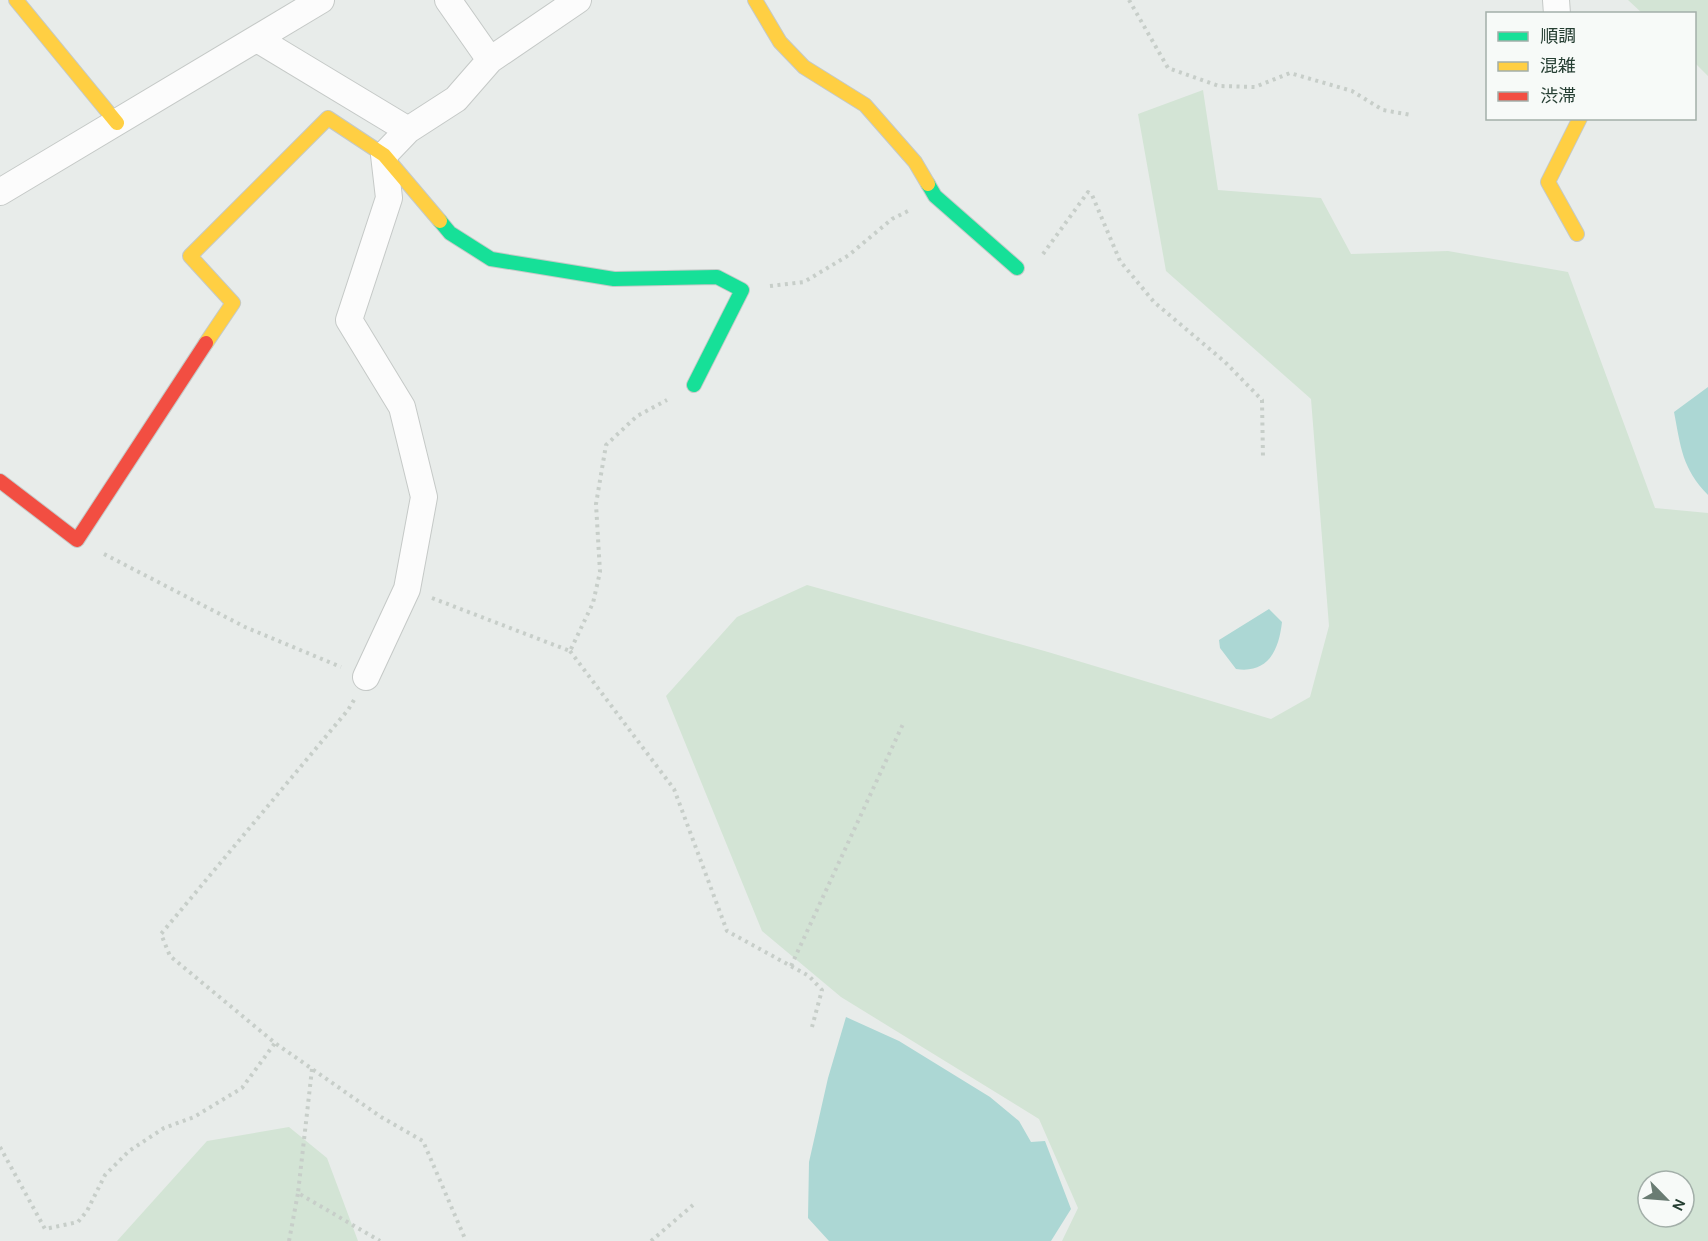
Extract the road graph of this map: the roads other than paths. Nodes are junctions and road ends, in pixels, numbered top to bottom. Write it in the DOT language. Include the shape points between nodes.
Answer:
graph roads {
  1 [pos="16,0"];
  2 [pos="321,0"];
  3 [pos="448,0"];
  4 [pos="578,0"];
  5 [pos="755,0"];
  6 [pos="257,39"];
  7 [pos="489,60"];
  8 [pos="1579,120"];
  9 [pos="117,123"];
  10 [pos="408,130"];
  11 [pos="384,155"];
  12 [pos="0,192"];
  13 [pos="1577,234"];
  14 [pos="1017,268"];
  15 [pos="694,385"];
  16 [pos="0,481"];
  17 [pos="366,677"];
  1 -- 9 [label="street"];
  2 -- 6 [label="street"];
  3 -- 7 [label="street"];
  4 -- 7 [label="street"];
  5 -- 14 [label="street" via="780,42 804,67 865,105 915,162 935,196"];
  6 -- 9 [label="street"];
  6 -- 10 [label="street"];
  7 -- 10 [label="street" via="456,99"];
  8 -- 13 [label="street" via="1548,182"];
  9 -- 12 [label="street"];
  10 -- 11 [label="street"];
  11 -- 15 [label="street" via="450,233 491,259 614,279 717,277 742,290"];
  11 -- 16 [label="street" via="328,118 190,256 233,303 77,540"];
  11 -- 17 [label="street" via="389,198 349,320 402,407 424,497 407,589"];
}
